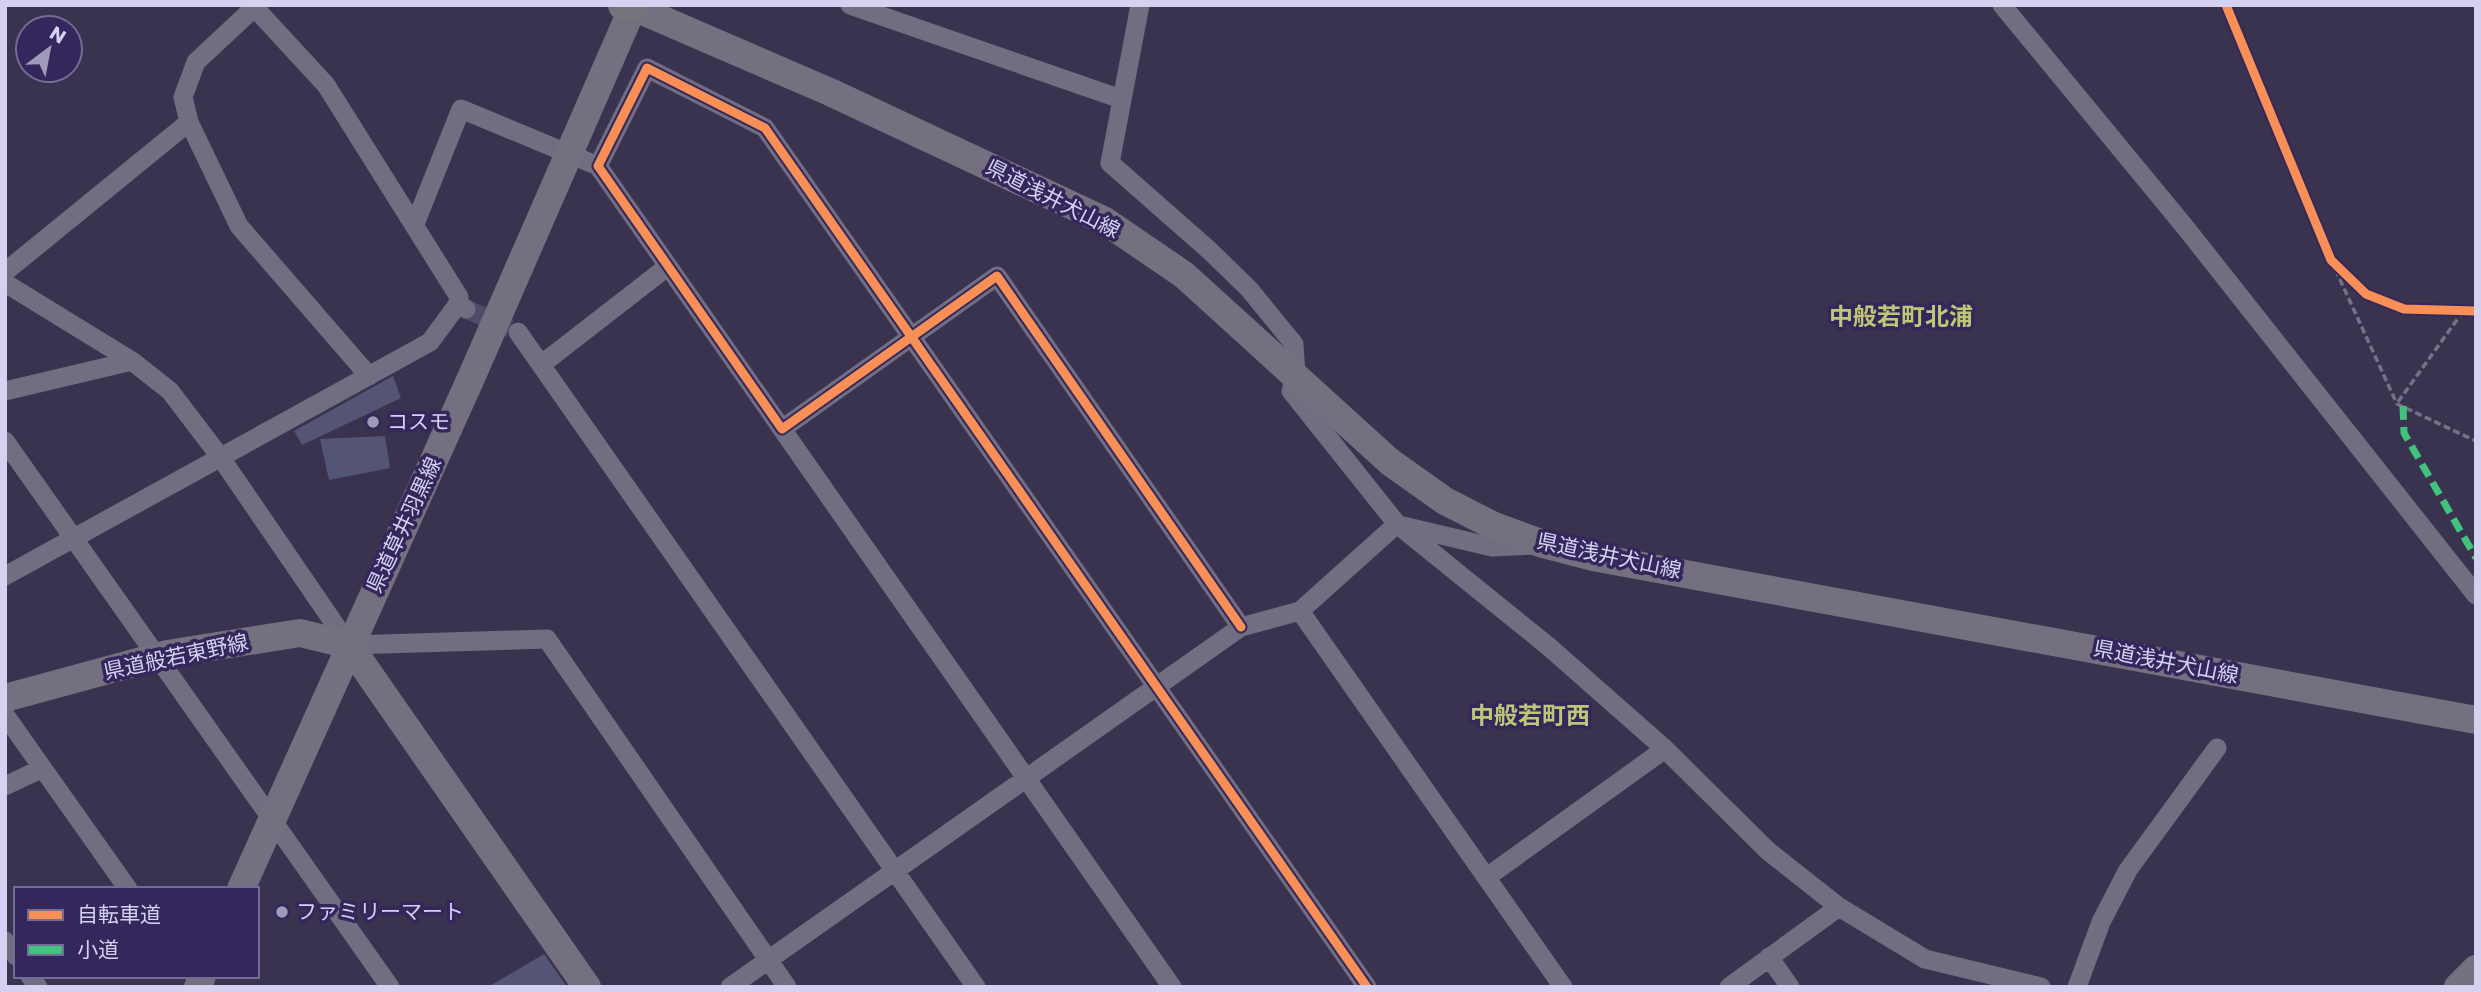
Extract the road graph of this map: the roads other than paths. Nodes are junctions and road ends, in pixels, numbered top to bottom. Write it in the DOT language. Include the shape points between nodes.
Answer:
graph roads {
  1 [pos="850,5"];
  2 [pos="1140,5"];
  3 [pos="2002,5"];
  4 [pos="630,6"];
  5 [pos="256,7"];
  6 [pos="874,10"];
  7 [pos="1121,99"];
  8 [pos="189,122"];
  9 [pos="598,166"];
  10 [pos="415,224"];
  11 [pos="667,267"];
  12 [pos="5,272"];
  13 [pos="5,284"];
  14 [pos="518,332"];
  15 [pos="910,336"];
  16 [pos="132,361"];
  17 [pos="542,364"];
  18 [pos="1296,375"];
  19 [pos="369,376"];
  20 [pos="5,391"];
  21 [pos="782,429"];
  22 [pos="5,441"];
  23 [pos="221,458"];
  24 [pos="1397,524"];
  25 [pos="74,538"];
  26 [pos="1543,544"];
  27 [pos="5,576"];
  28 [pos="2476,595"];
  29 [pos="1300,611"];
  30 [pos="1241,627"];
  31 [pos="349,645"];
  32 [pos="159,656"];
  33 [pos="1157,687"];
  34 [pos="5,698"];
  35 [pos="5,715"];
  36 [pos="2476,720"];
  37 [pos="2217,748"];
  38 [pos="1665,749"];
  39 [pos="41,769"];
  40 [pos="1026,778"];
  41 [pos="5,786"];
  42 [pos="272,819"];
  43 [pos="896,871"];
  44 [pos="1487,877"];
  45 [pos="127,887"];
  46 [pos="242,887"];
  47 [pos="1839,907"];
  48 [pos="1769,957"];
  49 [pos="768,960"];
  50 [pos="2476,969"];
  51 [pos="390,987"];
  52 [pos="587,987"];
  53 [pos="730,987"];
  54 [pos="787,987"];
  55 [pos="976,987"];
  56 [pos="1172,987"];
  57 [pos="1367,987"];
  58 [pos="1563,987"];
  59 [pos="1728,987"];
  60 [pos="1790,987"];
  61 [pos="2041,987"];
  62 [pos="2077,987"];
  63 [pos="2458,987"];
  1 -- 6 [label="street"];
  2 -- 7 [label="street"];
  3 -- 28 [label="street" via="2185,227"];
  4 -- 18 [label="main road, 県道浅井犬山線" via="842,98 1105,222 1184,275"];
  4 -- 31 [label="main road, 県道草井羽黒線" via="553,190"];
  5 -- 8 [label="street" via="196,62 183,97"];
  5 -- 10 [label="street" via="326,85"];
  6 -- 7 [label="street"];
  7 -- 18 [label="street" via="1110,163 1249,289 1294,344"];
  8 -- 12 [label="street"];
  8 -- 19 [label="street" via="239,226"];
  9 -- 10 [label="street" via="461,109"];
  9 -- 11 [label="street"];
  9 -- 15 [label="street" via="647,68 765,128"];
  10 -- 19 [label="street" via="462,307 430,342"];
  11 -- 17 [label="street"];
  11 -- 21 [label="street"];
  13 -- 16 [label="street"];
  14 -- 17 [label="street"];
  15 -- 21 [label="street"];
  15 -- 30 [label="street" via="997,276"];
  15 -- 33 [label="street"];
  16 -- 20 [label="street"];
  16 -- 23 [label="street" via="170,391"];
  17 -- 43 [label="street"];
  18 -- 24 [label="street" via="1291,391"];
  18 -- 26 [label="main road, 県道浅井犬山線" via="1390,462 1445,501"];
  19 -- 23 [label="street"];
  21 -- 40 [label="street"];
  22 -- 25 [label="street"];
  23 -- 25 [label="street"];
  23 -- 31 [label="street"];
  24 -- 26 [label="street" via="1492,547"];
  24 -- 29 [label="street"];
  24 -- 38 [label="street" via="1548,646"];
  25 -- 27 [label="street"];
  25 -- 32 [label="street"];
  26 -- 36 [label="main road, 県道浅井犬山線" via="1593,557"];
  29 -- 30 [label="street"];
  29 -- 44 [label="street"];
  30 -- 33 [label="street"];
  31 -- 32 [label="main road, 県道般若東野線" via="300,633"];
  31 -- 42 [label="main road, 県道草井羽黒線"];
  31 -- 49 [label="street" via="547,639"];
  31 -- 52 [label="main road"];
  32 -- 34 [label="main road, 県道般若東野線"];
  32 -- 42 [label="street"];
  33 -- 40 [label="street"];
  33 -- 57 [label="street"];
  35 -- 39 [label="street"];
  37 -- 62 [label="street" via="2129,870 2101,922"];
  38 -- 44 [label="street"];
  38 -- 47 [label="street" via="1768,851"];
  39 -- 41 [label="street"];
  39 -- 45 [label="street"];
  40 -- 43 [label="street"];
  40 -- 56 [label="street"];
  42 -- 46 [label="main road, 県道草井羽黒線"];
  42 -- 51 [label="street"];
  43 -- 49 [label="street"];
  43 -- 55 [label="street"];
  44 -- 58 [label="street"];
  47 -- 48 [label="street"];
  47 -- 61 [label="street" via="1924,959"];
  48 -- 59 [label="street"];
  48 -- 60 [label="street"];
  49 -- 53 [label="street"];
  49 -- 54 [label="street"];
  50 -- 63 [label="main road"];
}
